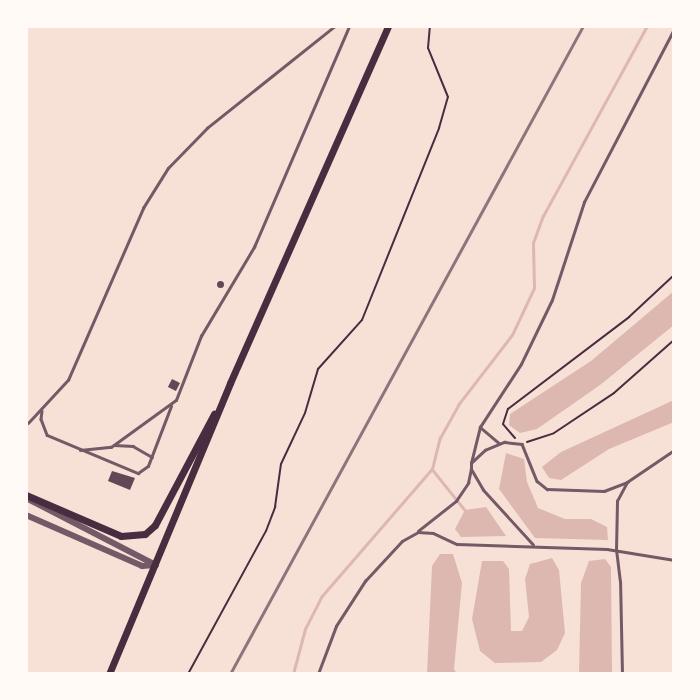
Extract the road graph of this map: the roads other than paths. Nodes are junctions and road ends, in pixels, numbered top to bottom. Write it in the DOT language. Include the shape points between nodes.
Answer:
graph roads {
  1 [pos="336,26"];
  2 [pos="348,26"];
  3 [pos="388,26"];
  4 [pos="674,29"];
  5 [pos="230,383"];
  6 [pos="171,404"];
  7 [pos="42,410"];
  8 [pos="28,423"];
  9 [pos="480,427"];
  10 [pos="499,443"];
  11 [pos="113,445"];
  12 [pos="80,450"];
  13 [pos="674,450"];
  14 [pos="152,456"];
  15 [pos="471,463"];
  16 [pos="470,469"];
  17 [pos="627,482"];
  18 [pos="26,497"];
  19 [pos="26,515"];
  20 [pos="415,533"];
  21 [pos="534,545"];
  22 [pos="616,550"];
  23 [pos="674,560"];
  24 [pos="156,565"];
  25 [pos="109,674"];
  26 [pos="318,674"];
  27 [pos="622,674"];
  1 -- 7 [label="lane" via="207,128 168,168 144,208 68,380"];
  2 -- 6 [label="lane" via="254,248 201,336 182,388"];
  3 -- 5 [label="main road"];
  4 -- 9 [label="lane" via="584,202 562,275 539,330"];
  5 -- 18 [label="main road" via="155,525 145,534 121,536"];
  5 -- 24 [label="main road"];
  6 -- 11 [label="lane"];
  6 -- 14 [label="lane"];
  7 -- 8 [label="lane"];
  7 -- 12 [label="lane" via="41,419 47,435"];
  9 -- 10 [label="lane"];
  9 -- 15 [label="lane"];
  10 -- 15 [label="lane"];
  10 -- 17 [label="lane" via="514,441 522,444 537,481 547,489 596,492"];
  11 -- 12 [label="lane"];
  11 -- 14 [label="lane" via="133,446"];
  12 -- 14 [label="lane" via="138,473 148,466"];
  13 -- 17 [label="lane"];
  15 -- 16 [label="lane"];
  16 -- 20 [label="lane" via="468,483 461,495"];
  16 -- 21 [label="lane" via="512,524"];
  17 -- 22 [label="lane" via="617,501"];
  18 -- 24 [label="street"];
  19 -- 24 [label="street" via="142,566"];
  20 -- 21 [label="lane" via="433,533 457,544"];
  20 -- 26 [label="lane" via="402,541 381,563 343,612"];
  21 -- 22 [label="lane"];
  22 -- 23 [label="lane"];
  22 -- 27 [label="lane"];
  24 -- 25 [label="main road"];
}
